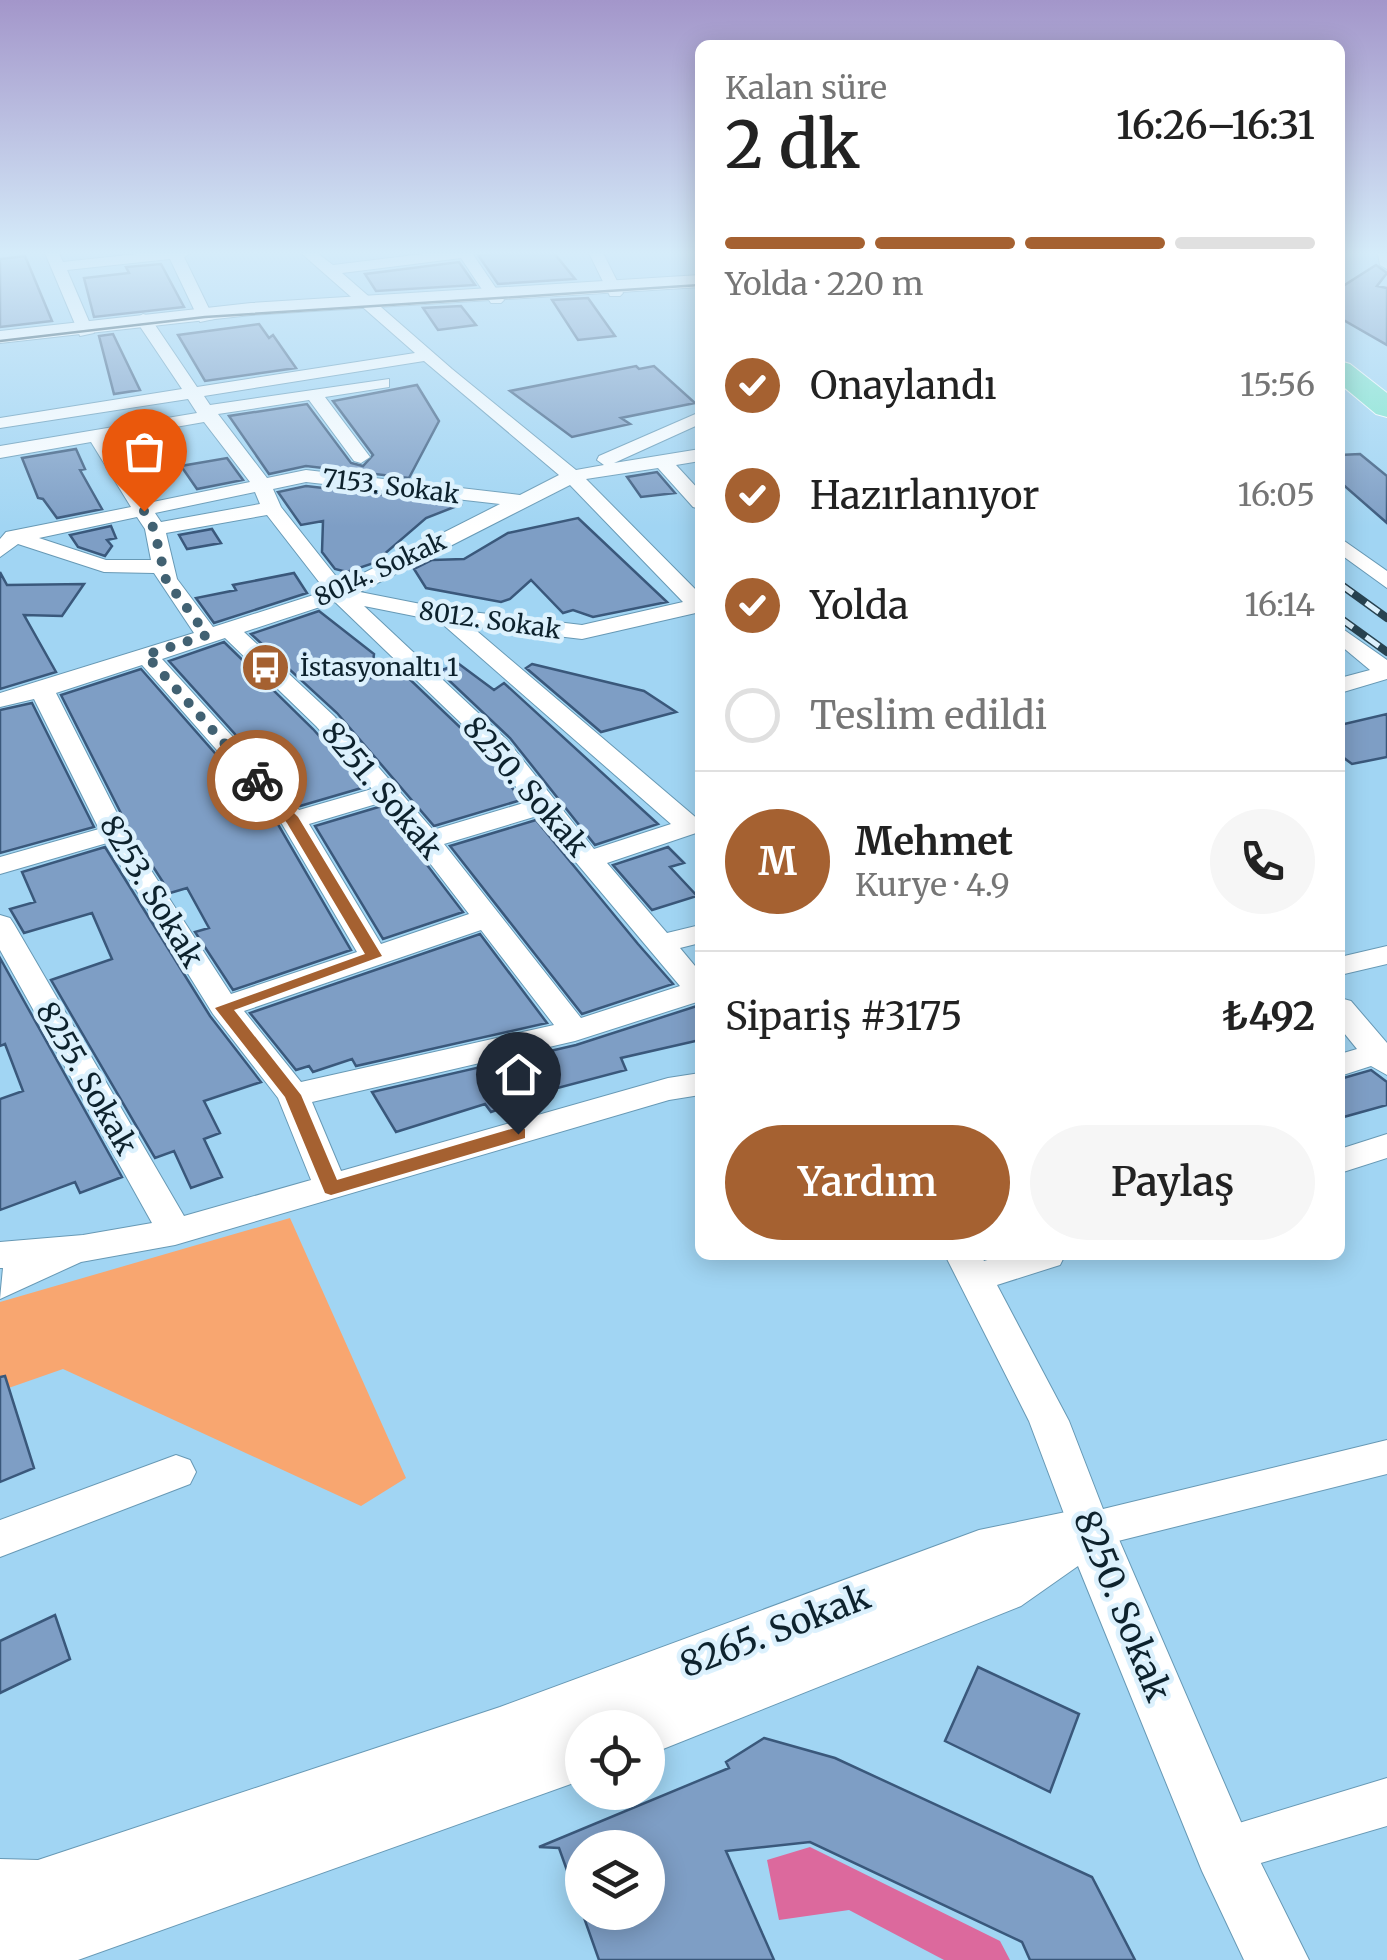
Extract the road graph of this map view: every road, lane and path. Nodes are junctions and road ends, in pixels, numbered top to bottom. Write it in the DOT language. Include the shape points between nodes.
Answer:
graph roads {
  1 [pos="160,344"];
  2 [pos="415,344"];
  3 [pos="1345,352"];
  4 [pos="427,356"];
  5 [pos="446,374"];
  6 [pos="1345,374"];
  7 [pos="1387,384"];
  8 [pos="193,391"];
  9 [pos="313,394"];
  10 [pos="1387,408"];
  11 [pos="208,414"];
  12 [pos="43,416"];
  13 [pos="695,419"];
  14 [pos="0,423"];
  15 [pos="96,436"];
  16 [pos="63,442"];
  17 [pos="0,452"];
  18 [pos="695,456"];
  19 [pos="360,457"];
  20 [pos="662,461"];
  21 [pos="572,476"];
  22 [pos="260,482"];
  23 [pos="695,497"];
  24 [pos="522,501"];
  25 [pos="272,508"];
  26 [pos="149,519"];
  27 [pos="5,540"];
  28 [pos="1345,548"];
  29 [pos="163,567"];
  30 [pos="1387,582"];
  31 [pos="339,594"];
  32 [pos="695,601"];
  33 [pos="695,606"];
  34 [pos="446,616"];
  35 [pos="217,632"];
  36 [pos="1345,638"];
  37 [pos="146,655"];
  38 [pos="1387,672"];
  39 [pos="1345,685"];
  40 [pos="42,690"];
  41 [pos="0,700"];
  42 [pos="389,792"];
  43 [pos="544,806"];
  44 [pos="293,820"];
  45 [pos="114,833"];
  46 [pos="428,840"];
  47 [pos="590,860"];
  48 [pos="0,866"];
  49 [pos="484,919"];
  50 [pos="0,924"];
  51 [pos="695,935"];
  52 [pos="660,944"];
  53 [pos="1387,954"];
  54 [pos="374,956"];
  55 [pos="1345,965"];
  56 [pos="695,985"];
  57 [pos="695,993"];
  58 [pos="224,1008"];
  59 [pos="1345,1014"];
  60 [pos="575,1031"];
  61 [pos="1382,1059"];
  62 [pos="1345,1063"];
  63 [pos="695,1085"];
  64 [pos="292,1095"];
  65 [pos="1387,1146"];
  66 [pos="1345,1159"];
  67 [pos="331,1188"];
  68 [pos="175,1232"];
  69 [pos="83,1248"];
  70 [pos="0,1255"];
  71 [pos="1014,1260"];
  72 [pos="969,1267"];
  73 [pos="0,1285"];
  74 [pos="1387,1457"];
  75 [pos="176,1472"];
  76 [pos="1090,1530"];
  77 [pos="0,1539"];
  78 [pos="665,1721"];
  79 [pos="565,1758"];
  80 [pos="1387,1802"];
  81 [pos="1223,1850"];
  82 [pos="0,1890"];
  83 [pos="0,1944"];
  84 [pos="1277,1960"];
  1 -- 8 [label="street, 8250. Sokak"];
  2 -- 4 [label="street"];
  3 -- 7 [label="highway"];
  4 -- 5 [label="street"];
  4 -- 8 [label="street"];
  5 -- 9 [label="street"];
  5 -- 21 [label="street"];
  6 -- 10 [label="highway"];
  8 -- 11 [label="street, 8250. Sokak"];
  8 -- 12 [label="street"];
  9 -- 11 [label="street"];
  9 -- 19 [label="street"];
  11 -- 15 [label="street"];
  11 -- 22 [label="street, 8250. Sokak"];
  12 -- 14 [label="street"];
  12 -- 16 [label="street"];
  13 -- 21 [label="street"];
  15 -- 16 [label="street"];
  15 -- 26 [label="street"];
  16 -- 17 [label="street"];
  18 -- 20 [label="street, 8014. Sokak"];
  20 -- 21 [label="street, 8014. Sokak"];
  20 -- 23 [label="street"];
  21 -- 24 [label="street, 8014. Sokak"];
  21 -- 32 [label="street"];
  22 -- 24 [label="street, 7153. Sokak" via="306,476"];
  22 -- 25 [label="street, 8250. Sokak"];
  22 -- 26 [label="street, 7153. Sokak"];
  24 -- 31 [label="street, 8014. Sokak"];
  25 -- 26 [label="street"];
  25 -- 31 [label="street, 8250. Sokak"];
  26 -- 27 [label="street"];
  26 -- 29 [label="street, 8251. Sokak"];
  27 -- 29 [label="street" via="104,566"];
  28 -- 30 [label="street"];
  29 -- 35 [label="street, 8251. Sokak" via="166,580"];
  31 -- 34 [label="street, 8012. Sokak"];
  31 -- 35 [label="street, 8014. Sokak"];
  31 -- 43 [label="street, 8250. Sokak" via="498,746"];
  33 -- 34 [label="street, 8012. Sokak" via="582,632"];
  34 -- 47 [label="street" via="690,826"];
  35 -- 37 [label="street, 8014. Sokak"];
  35 -- 42 [label="street, 8251. Sokak" via="325,721"];
  36 -- 38 [label="street"];
  37 -- 40 [label="street, 8014. Sokak"];
  37 -- 44 [label="street"];
  38 -- 39 [label="street"];
  40 -- 41 [label="street, 8014. Sokak"];
  40 -- 45 [label="street, 8253. Sokak"];
  42 -- 44 [label="street"];
  42 -- 46 [label="street, 8251. Sokak"];
  43 -- 46 [label="street"];
  43 -- 47 [label="street, 8250. Sokak"];
  44 -- 54 [label="street"];
  45 -- 48 [label="street"];
  45 -- 58 [label="street, 8253. Sokak"];
  46 -- 49 [label="street, 8251. Sokak"];
  47 -- 52 [label="street, 8250. Sokak"];
  49 -- 54 [label="street"];
  49 -- 60 [label="street, 8251. Sokak"];
  50 -- 68 [label="street, 8255. Sokak"];
  51 -- 52 [label="street"];
  52 -- 56 [label="street, 8250. Sokak"];
  53 -- 55 [label="street"];
  54 -- 58 [label="street"];
  57 -- 60 [label="street"];
  58 -- 64 [label="street, 8253. Sokak"];
  59 -- 61 [label="street"];
  60 -- 64 [label="street"];
  61 -- 62 [label="street"];
  63 -- 67 [label="street"];
  64 -- 67 [label="street, 8253. Sokak"];
  65 -- 66 [label="street"];
  67 -- 68 [label="street"];
  68 -- 69 [label="street"];
  69 -- 70 [label="street"];
  69 -- 73 [label="street"];
  71 -- 72 [label="street"];
  72 -- 76 [label="street, 8250. Sokak" via="1049,1421"];
  74 -- 76 [label="street"];
  75 -- 77 [label="street"];
  76 -- 78 [label="street, 8265. Sokak" via="1002,1589"];
  76 -- 81 [label="street, 8250. Sokak"];
  76 -- 82 [label="street, 8265. Sokak" via="979,1554 500,1735 38,1891"];
  79 -- 83 [label="street" via="31,1945"];
  80 -- 81 [label="street"];
  81 -- 84 [label="street, 8250. Sokak"];
}
